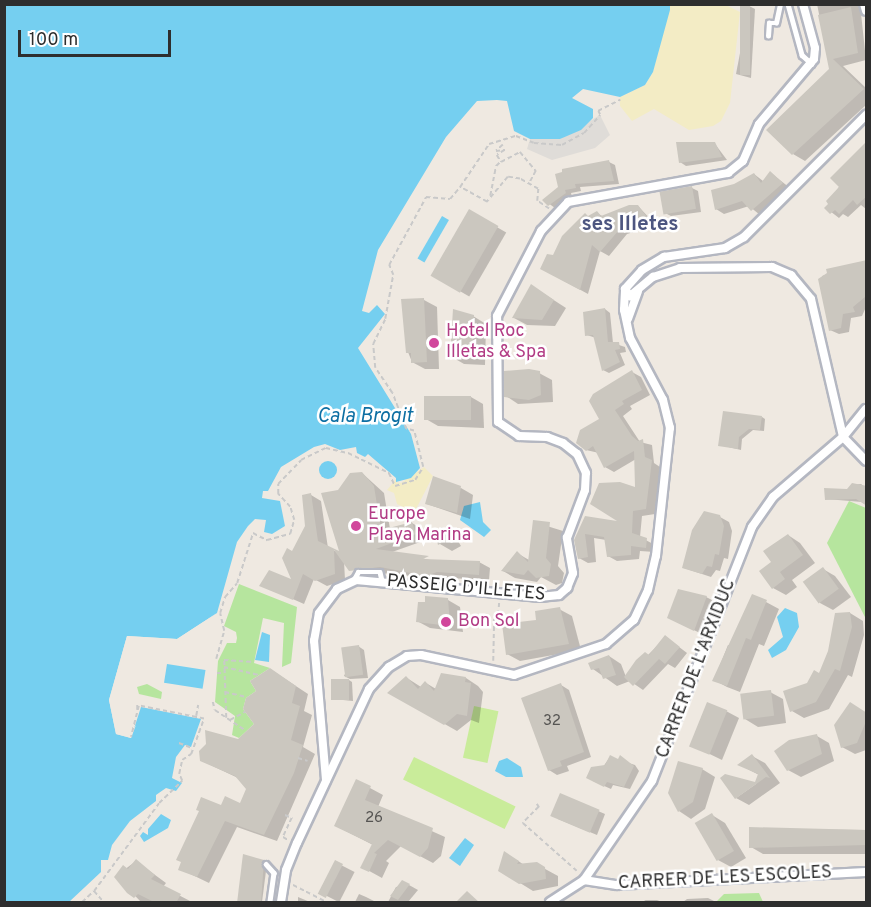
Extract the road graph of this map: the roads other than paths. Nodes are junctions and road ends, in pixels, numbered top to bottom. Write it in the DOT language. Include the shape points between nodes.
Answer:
graph roads {
  1 [pos="780,4"];
  2 [pos="788,4"];
  3 [pos="803,4"];
  4 [pos="864,4"];
  5 [pos="867,11"];
  6 [pos="768,36"];
  7 [pos="812,64"];
  8 [pos="867,115"];
  9 [pos="625,289"];
  10 [pos="640,289"];
  11 [pos="628,326"];
  12 [pos="867,409"];
  13 [pos="843,437"];
  14 [pos="867,461"];
  15 [pos="324,749"];
  16 [pos="341,751"];
  17 [pos="327,780"];
  18 [pos="266,864"];
  19 [pos="867,872"];
  20 [pos="585,878"];
  21 [pos="270,903"];
  22 [pos="281,903"];
  23 [pos="550,903"];
  1 -- 6 [label="lane" via="776,23 769,23"];
  2 -- 7 [label="lane" via="802,55"];
  3 -- 7 [label="street" via="815,48"];
  4 -- 5 [label="street"];
  7 -- 15 [label="street, PASSEIG D'ILLETES" via="762,119 750,150 734,170 579,199 555,213 541,231 497,316 495,409 498,422 507,431 556,439 577,454 586,473 586,486 567,538 573,573 567,588 553,597 353,581 326,599 315,632"];
  8 -- 9 [label="street" via="744,237 724,248 682,251 664,257 642,270"];
  9 -- 10 [label="street" via="630,296"];
  9 -- 11 [label="street, PASSEIG D'ILLETES"];
  10 -- 11 [label="street" via="630,307"];
  10 -- 13 [label="street" via="653,277 680,268 772,267 791,275 811,299"];
  11 -- 16 [label="street, PASSEIG D'ILLETES" via="636,351 663,400 670,428 656,556 648,590 634,620 606,644 520,673 421,656 402,659 372,684"];
  12 -- 13 [label="street, CARRER DE L'ARXIDUC"];
  13 -- 14 [label="street"];
  13 -- 20 [label="street, CARRER DE L'ARXIDUC" via="773,496 752,527 652,781"];
  15 -- 16 [label="lane" via="334,755"];
  15 -- 17 [label="street, PASSEIG D'ILLETES"];
  16 -- 17 [label="street, PASSEIG D'ILLETES"];
  17 -- 22 [label="street, PASSEIG D'ILLETES" via="284,880"];
  18 -- 21 [label="lane" via="274,873"];
  19 -- 20 [label="street, CARRER DE LES ESCOLES" via="616,885"];
  20 -- 23 [label="street, CARRER DE L'ARXIDUC"];
}
